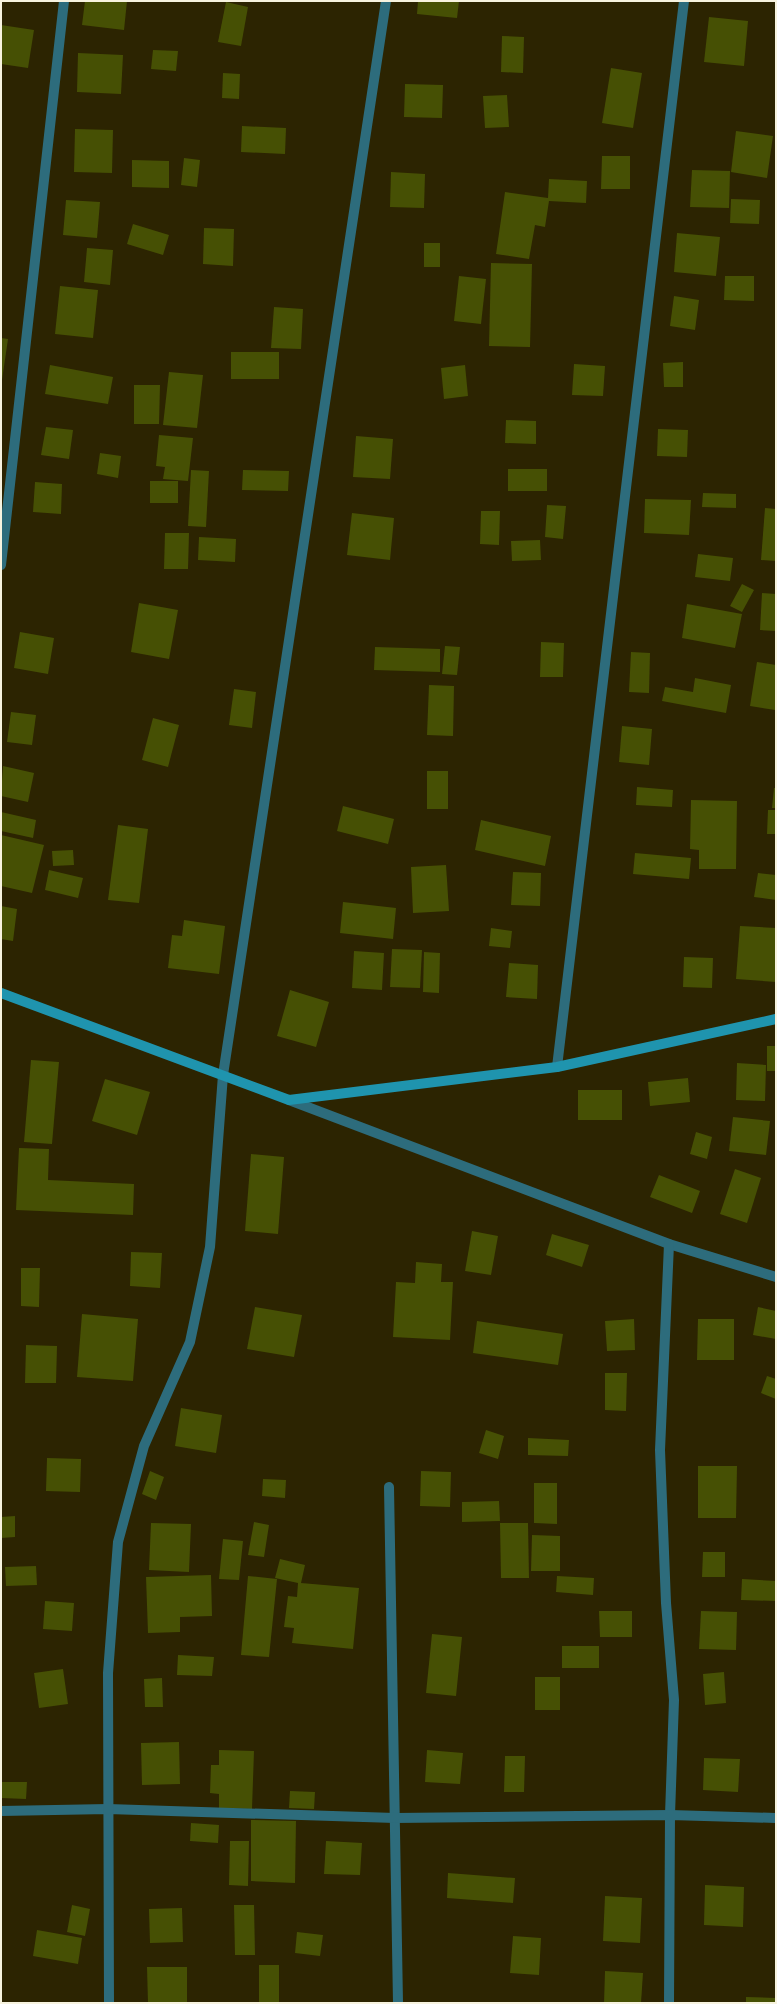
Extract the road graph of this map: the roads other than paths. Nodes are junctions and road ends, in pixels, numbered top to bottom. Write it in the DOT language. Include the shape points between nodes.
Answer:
graph roads {
  1 [pos="64,1"];
  2 [pos="386,1"];
  3 [pos="684,1"];
  4 [pos="1,565"];
  5 [pos="1,993"];
  6 [pos="776,1019"];
  7 [pos="557,1067"];
  8 [pos="223,1075"];
  9 [pos="289,1100"];
  10 [pos="669,1244"];
  11 [pos="776,1277"];
  12 [pos="389,1487"];
  13 [pos="108,1810"];
  14 [pos="1,1811"];
  15 [pos="670,1815"];
  16 [pos="396,1818"];
  17 [pos="776,1818"];
  18 [pos="109,2003"];
  19 [pos="398,2003"];
  20 [pos="670,2003"];
  1 -- 4 [label="street"];
  2 -- 8 [label="street"];
  3 -- 7 [label="street"];
  5 -- 8 [label="street"];
  6 -- 7 [label="street"];
  7 -- 9 [label="street"];
  8 -- 9 [label="street"];
  8 -- 13 [label="street" via="210,1247 190,1342 144,1446 118,1542 108,1673"];
  9 -- 10 [label="street"];
  10 -- 11 [label="street"];
  10 -- 15 [label="street" via="660,1450 666,1603 674,1700"];
  12 -- 16 [label="street"];
  13 -- 14 [label="street"];
  13 -- 16 [label="street"];
  13 -- 18 [label="street"];
  15 -- 16 [label="street"];
  15 -- 17 [label="street"];
  15 -- 20 [label="street"];
  16 -- 19 [label="street"];
}
